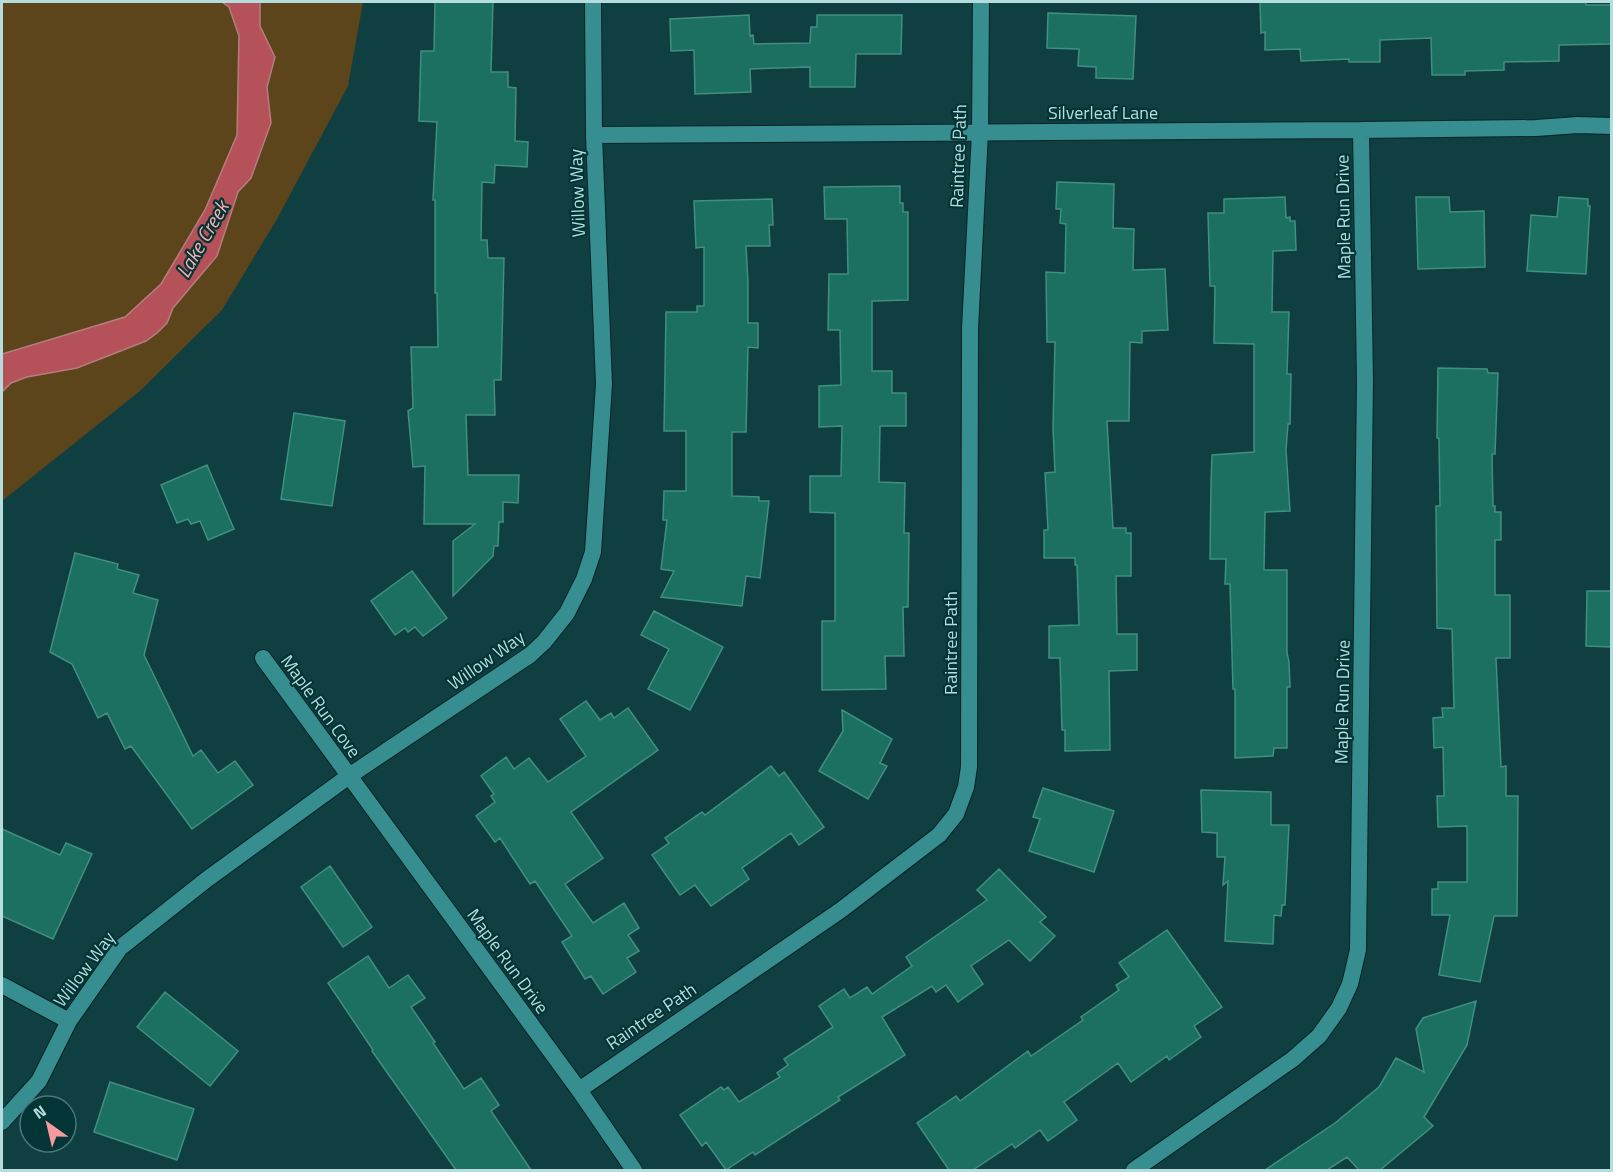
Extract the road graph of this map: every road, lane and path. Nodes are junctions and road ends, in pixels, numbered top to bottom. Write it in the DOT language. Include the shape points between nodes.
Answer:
graph roads {
  1 [pos="593,2"];
  2 [pos="981,2"];
  3 [pos="1611,126"];
  4 [pos="1360,130"];
  5 [pos="980,132"];
  6 [pos="594,135"];
  7 [pos="263,658"];
  8 [pos="349,776"];
  9 [pos="2,985"];
  10 [pos="69,1021"];
  11 [pos="579,1090"];
  12 [pos="2,1122"];
  13 [pos="634,1170"];
  14 [pos="1134,1170"];
  1 -- 6 [label="street, Willow Way"];
  2 -- 5 [label="street, Raintree Path"];
  3 -- 4 [label="street, Silverleaf Lane"];
  4 -- 5 [label="street, Silverleaf Lane"];
  4 -- 14 [label="street, Maple Run Drive" via="1365,381 1358,950 1343,1000 1319,1036 1293,1059"];
  5 -- 6 [label="street, Silverleaf Lane"];
  5 -- 11 [label="street, Raintree Path" via="970,329 969,767 956,814 939,835 841,910"];
  6 -- 8 [label="street, Willow Way" via="604,384 593,552 584,579 567,613 530,655"];
  7 -- 8 [label="street, Maple Run Cove"];
  8 -- 10 [label="street, Willow Way" via="120,948"];
  8 -- 11 [label="street, Maple Run Drive"];
  9 -- 10 [label="street"];
  10 -- 12 [label="street, Willow Way" via="39,1081"];
  11 -- 13 [label="street, Maple Run Drive"];
}
